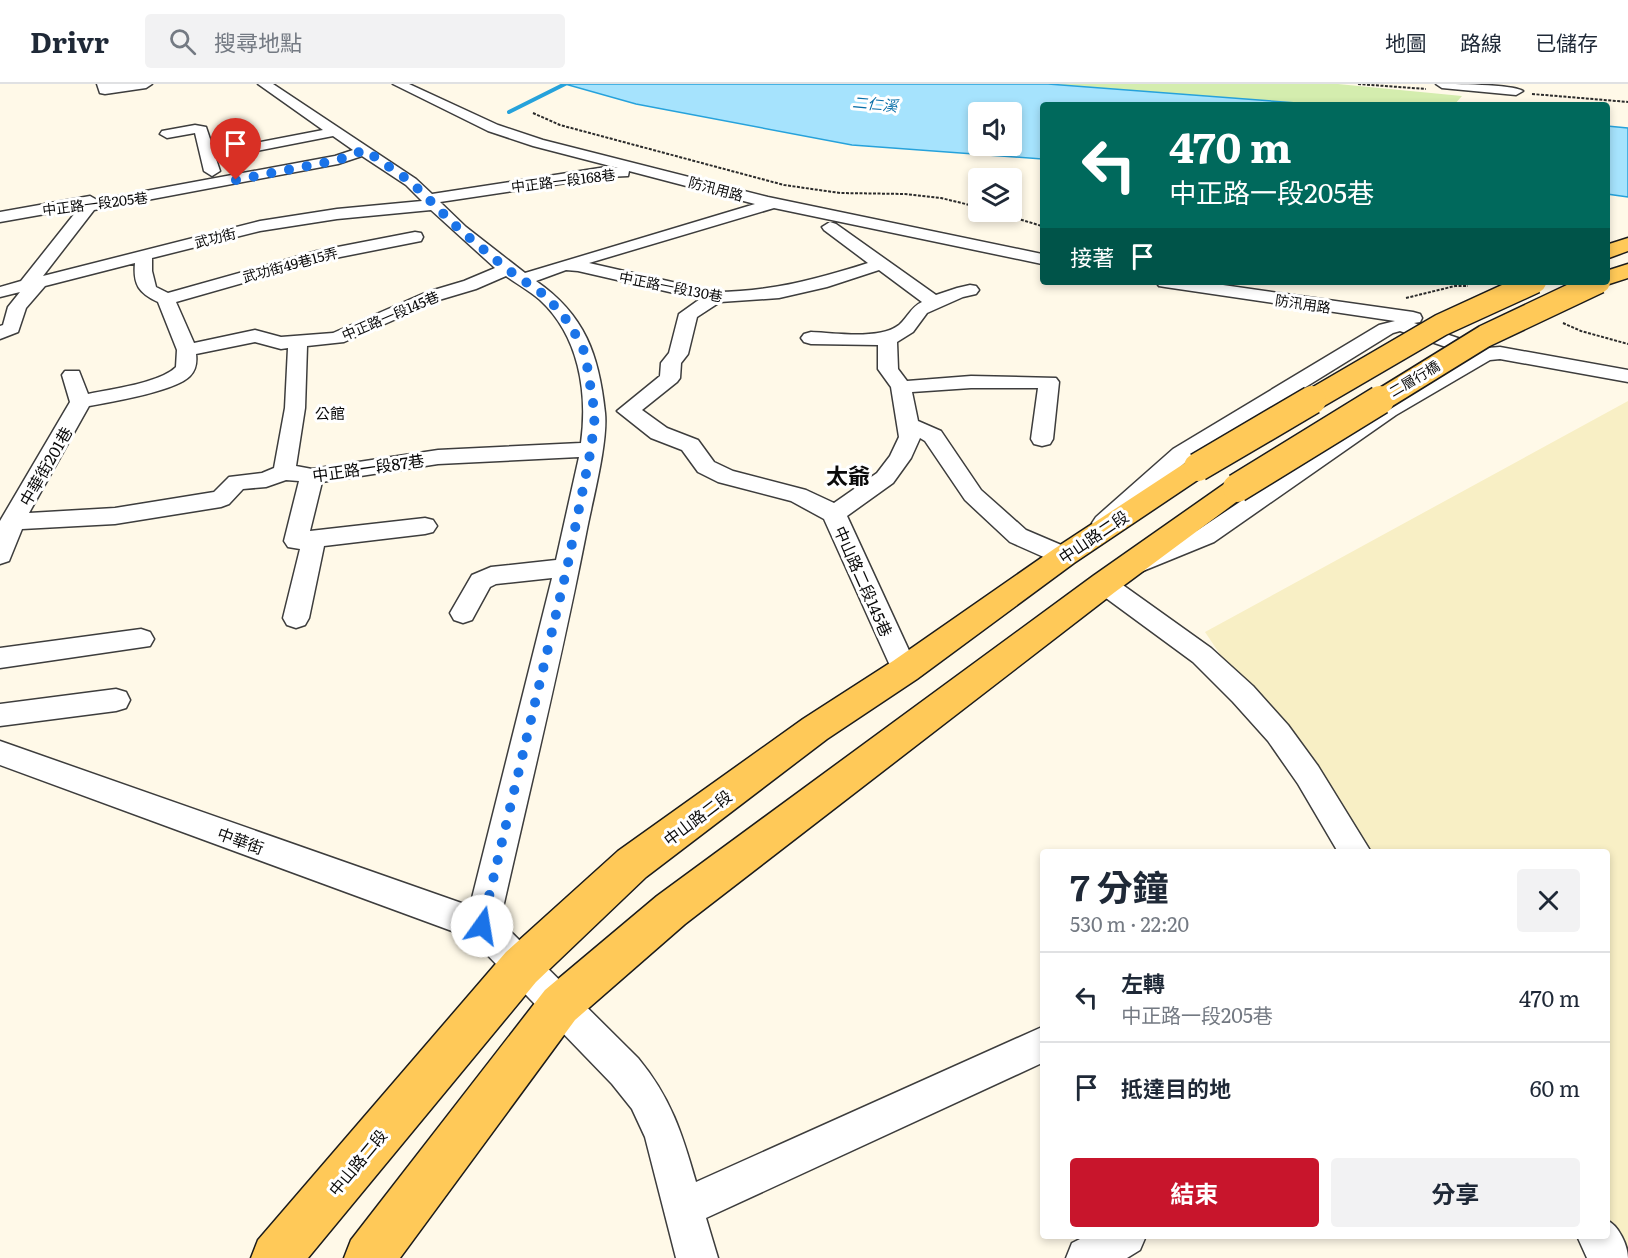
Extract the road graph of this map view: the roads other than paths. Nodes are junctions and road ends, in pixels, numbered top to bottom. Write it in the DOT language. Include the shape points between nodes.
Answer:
graph roads {
  1 [pos="103,84"];
  2 [pos="146,84"];
  3 [pos="264,84"];
  4 [pos="399,84"];
  5 [pos="1442,84"];
  6 [pos="1515,94"];
  7 [pos="333,132"];
  8 [pos="167,134"];
  9 [pos="365,150"];
  10 [pos="208,156"];
  11 [pos="210,185"];
  12 [pos="432,194"];
  13 [pos="770,203"];
  14 [pos="206,205"];
  15 [pos="89,206"];
  16 [pos="0,217"];
  17 [pos="830,227"];
  18 [pos="415,237"];
  19 [pos="1628,244"];
  20 [pos="1610,251"];
  21 [pos="144,255"];
  22 [pos="1040,259"];
  23 [pos="881,264"];
  24 [pos="565,265"];
  25 [pos="1628,270"];
  26 [pos="516,274"];
  27 [pos="1610,277"];
  28 [pos="33,284"];
  29 [pos="1185,285"];
  30 [pos="1528,285"];
  31 [pos="1594,285"];
  32 [pos="970,290"];
  33 [pos="0,292"];
  34 [pos="716,297"];
  35 [pos="166,299"];
  36 [pos="935,303"];
  37 [pos="1441,325"];
  38 [pos="0,333"];
  39 [pos="811,338"];
  40 [pos="888,339"];
  41 [pos="297,343"];
  42 [pos="1485,345"];
  43 [pos="187,350"];
  44 [pos="1628,361"];
  45 [pos="72,375"];
  46 [pos="1628,376"];
  47 [pos="901,387"];
  48 [pos="80,402"];
  49 [pos="627,411"];
  50 [pos="595,415"];
  51 [pos="908,424"];
  52 [pos="1042,439"];
  53 [pos="591,449"];
  54 [pos="1198,467"];
  55 [pos="284,472"];
  56 [pos="312,476"];
  57 [pos="834,514"];
  58 [pos="11,522"];
  59 [pos="425,526"];
  60 [pos="314,539"];
  61 [pos="1073,550"];
  62 [pos="0,555"];
  63 [pos="567,568"];
  64 [pos="1113,577"];
  65 [pos="463,613"];
  66 [pos="297,618"];
  67 [pos="141,639"];
  68 [pos="0,658"];
  69 [pos="905,670"];
  70 [pos="116,700"];
  71 [pos="0,715"];
  72 [pos="0,753"];
  73 [pos="1353,849"];
  74 [pos="482,926"];
  75 [pos="521,967"];
  76 [pos="560,1005"];
  77 [pos="1040,1046"];
  78 [pos="683,1208"];
  79 [pos="1121,1239"];
  80 [pos="1599,1239"];
  81 [pos="276,1258"];
  82 [pos="369,1258"];
  83 [pos="697,1258"];
  84 [pos="1087,1258"];
  85 [pos="1611,1258"];
  1 -- 2 [label="street" via="105,90"];
  3 -- 7 [label="street"];
  4 -- 13 [label="street, 防汛用路" via="493,128 538,143"];
  5 -- 6 [label="street"];
  7 -- 9 [label="street"];
  7 -- 10 [label="street"];
  8 -- 10 [label="street" via="200,129"];
  9 -- 11 [label="street, 中正路一段205巷" via="338,160"];
  9 -- 12 [label="street"];
  10 -- 11 [label="street"];
  11 -- 14 [label="street"];
  11 -- 15 [label="street, 中正路一段205巷" via="120,195"];
  12 -- 13 [label="street, 中正路一段168巷" via="616,172 722,202"];
  12 -- 21 [label="street, 武功街" via="260,226"];
  12 -- 26 [label="street"];
  13 -- 22 [label="street, 防汛用路"];
  13 -- 24 [label="street, 中正路一段130巷"];
  15 -- 16 [label="street, 中正路一段205巷" via="90,201"];
  15 -- 28 [label="street"];
  17 -- 23 [label="street"];
  18 -- 35 [label="street, 武功街49巷15弄" via="317,256"];
  19 -- 20 [label="main road"];
  21 -- 28 [label="street, 武功街"];
  21 -- 35 [label="street" via="148,290"];
  23 -- 34 [label="street, 中正路一段130巷" via="825,283 760,296"];
  23 -- 36 [label="street"];
  24 -- 26 [label="street, 中正路一段130巷"];
  24 -- 34 [label="street, 中正路一段130巷"];
  25 -- 27 [label="main road"];
  26 -- 41 [label="street, 中正路一段145巷" via="416,302 337,338"];
  26 -- 50 [label="street" via="546,296 570,324 585,353"];
  28 -- 33 [label="street, 武功街"];
  28 -- 38 [label="street" via="17,307 11,328"];
  29 -- 37 [label="street, 防汛用路"];
  30 -- 37 [label="main road, 二層行橋, bridge"];
  31 -- 42 [label="main road, 二層行橋, bridge"];
  32 -- 36 [label="street"];
  34 -- 49 [label="street" via="688,314 678,354 671,363 670,378"];
  35 -- 43 [label="street"];
  36 -- 40 [label="street" via="921,309 906,328"];
  37 -- 54 [label="main road, 二層行橋, bridge"];
  39 -- 40 [label="street"];
  40 -- 47 [label="street, 中山路二段145巷" via="888,369"];
  41 -- 43 [label="street, 中正路一段145巷" via="255,336"];
  41 -- 55 [label="street" via="299,375"];
  42 -- 44 [label="street"];
  42 -- 46 [label="street" via="1500,353"];
  42 -- 61 [label="street" via="1401,325 1386,328 1181,454"];
  42 -- 64 [label="main road, 二層行橋, bridge" via="1237,488"];
  42 -- 64 [label="street" via="1206,536"];
  43 -- 48 [label="street" via="182,374"];
  45 -- 48 [label="street"];
  47 -- 51 [label="street, 中山路二段145巷"];
  47 -- 52 [label="street" via="1049,382"];
  48 -- 58 [label="street, 中華街201巷"];
  49 -- 50 [label="street"];
  49 -- 57 [label="street" via="658,433 690,445 706,467 726,477 798,495"];
  50 -- 53 [label="street"];
  51 -- 57 [label="street, 中山路二段145巷" via="910,437 885,478"];
  51 -- 61 [label="street" via="933,436 973,495 1018,536"];
  53 -- 56 [label="street, 中正路一段87巷" via="438,458"];
  53 -- 63 [label="street"];
  54 -- 61 [label="main road, 中山路二段"];
  55 -- 56 [label="street, 中正路一段87巷"];
  55 -- 58 [label="street, 中正路一段87巷" via="266,480 237,482 221,499 115,516"];
  56 -- 60 [label="street" via="296,541"];
  57 -- 69 [label="street, 中山路二段145巷"];
  58 -- 62 [label="street, 中華街201巷"];
  59 -- 60 [label="street"];
  60 -- 66 [label="street"];
  61 -- 69 [label="main road, 中山路二段"];
  63 -- 65 [label="street" via="491,576 481,581"];
  63 -- 74 [label="street"];
  64 -- 73 [label="street" via="1244,694 1308,775"];
  64 -- 76 [label="main road" via="671,910"];
  67 -- 68 [label="street"];
  69 -- 75 [label="main road, 中山路二段" via="815,729 632,864"];
  70 -- 71 [label="street"];
  72 -- 74 [label="street, 中華街"];
  74 -- 75 [label="street"];
  75 -- 76 [label="street"];
  75 -- 81 [label="main road, 中山路二段"];
  76 -- 78 [label="street" via="645,1096 663,1134"];
  76 -- 82 [label="main road"];
  77 -- 78 [label="street"];
  78 -- 83 [label="street"];
  79 -- 84 [label="street"];
  80 -- 85 [label="street"];
}
